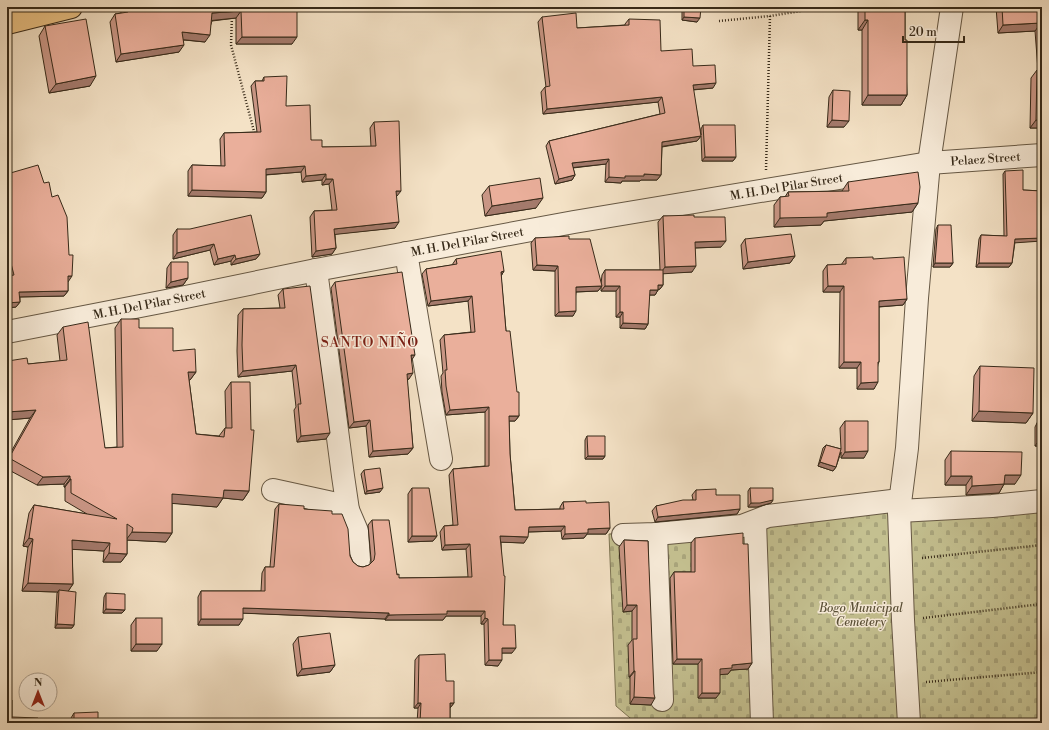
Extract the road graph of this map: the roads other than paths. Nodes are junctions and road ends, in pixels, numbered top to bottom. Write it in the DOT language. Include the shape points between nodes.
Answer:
graph roads {
  1 [pos="71,7"];
  2 [pos="952,7"];
  3 [pos="7,23"];
  4 [pos="1042,155"];
  5 [pos="930,163"];
  6 [pos="406,253"];
  7 [pos="316,270"];
  8 [pos="7,332"];
  9 [pos="441,459"];
  10 [pos="272,490"];
  11 [pos="1042,501"];
  12 [pos="900,506"];
  13 [pos="348,510"];
  14 [pos="756,522"];
  15 [pos="656,534"];
  16 [pos="623,535"];
  17 [pos="359,560"];
  18 [pos="662,700"];
  19 [pos="762,723"];
  20 [pos="909,723"];
  1 -- 3 [label="main road"];
  2 -- 5 [label="street"];
  4 -- 5 [label="street, Pelaez Street"];
  5 -- 6 [label="street, M. H. Del Pilar Street" via="574,222"];
  5 -- 12 [label="street"];
  6 -- 7 [label="street, M. H. Del Pilar Street"];
  6 -- 9 [label="street"];
  7 -- 8 [label="street, M. H. Del Pilar Street"];
  7 -- 13 [label="street"];
  10 -- 13 [label="street" via="337,504"];
  11 -- 12 [label="street" via="992,506"];
  12 -- 14 [label="street" via="768,516"];
  12 -- 20 [label="street" via="900,560"];
  13 -- 17 [label="street" via="357,531"];
  14 -- 15 [label="street" via="742,526"];
  14 -- 19 [label="street"];
  15 -- 16 [label="street"];
  15 -- 18 [label="street"];
}
